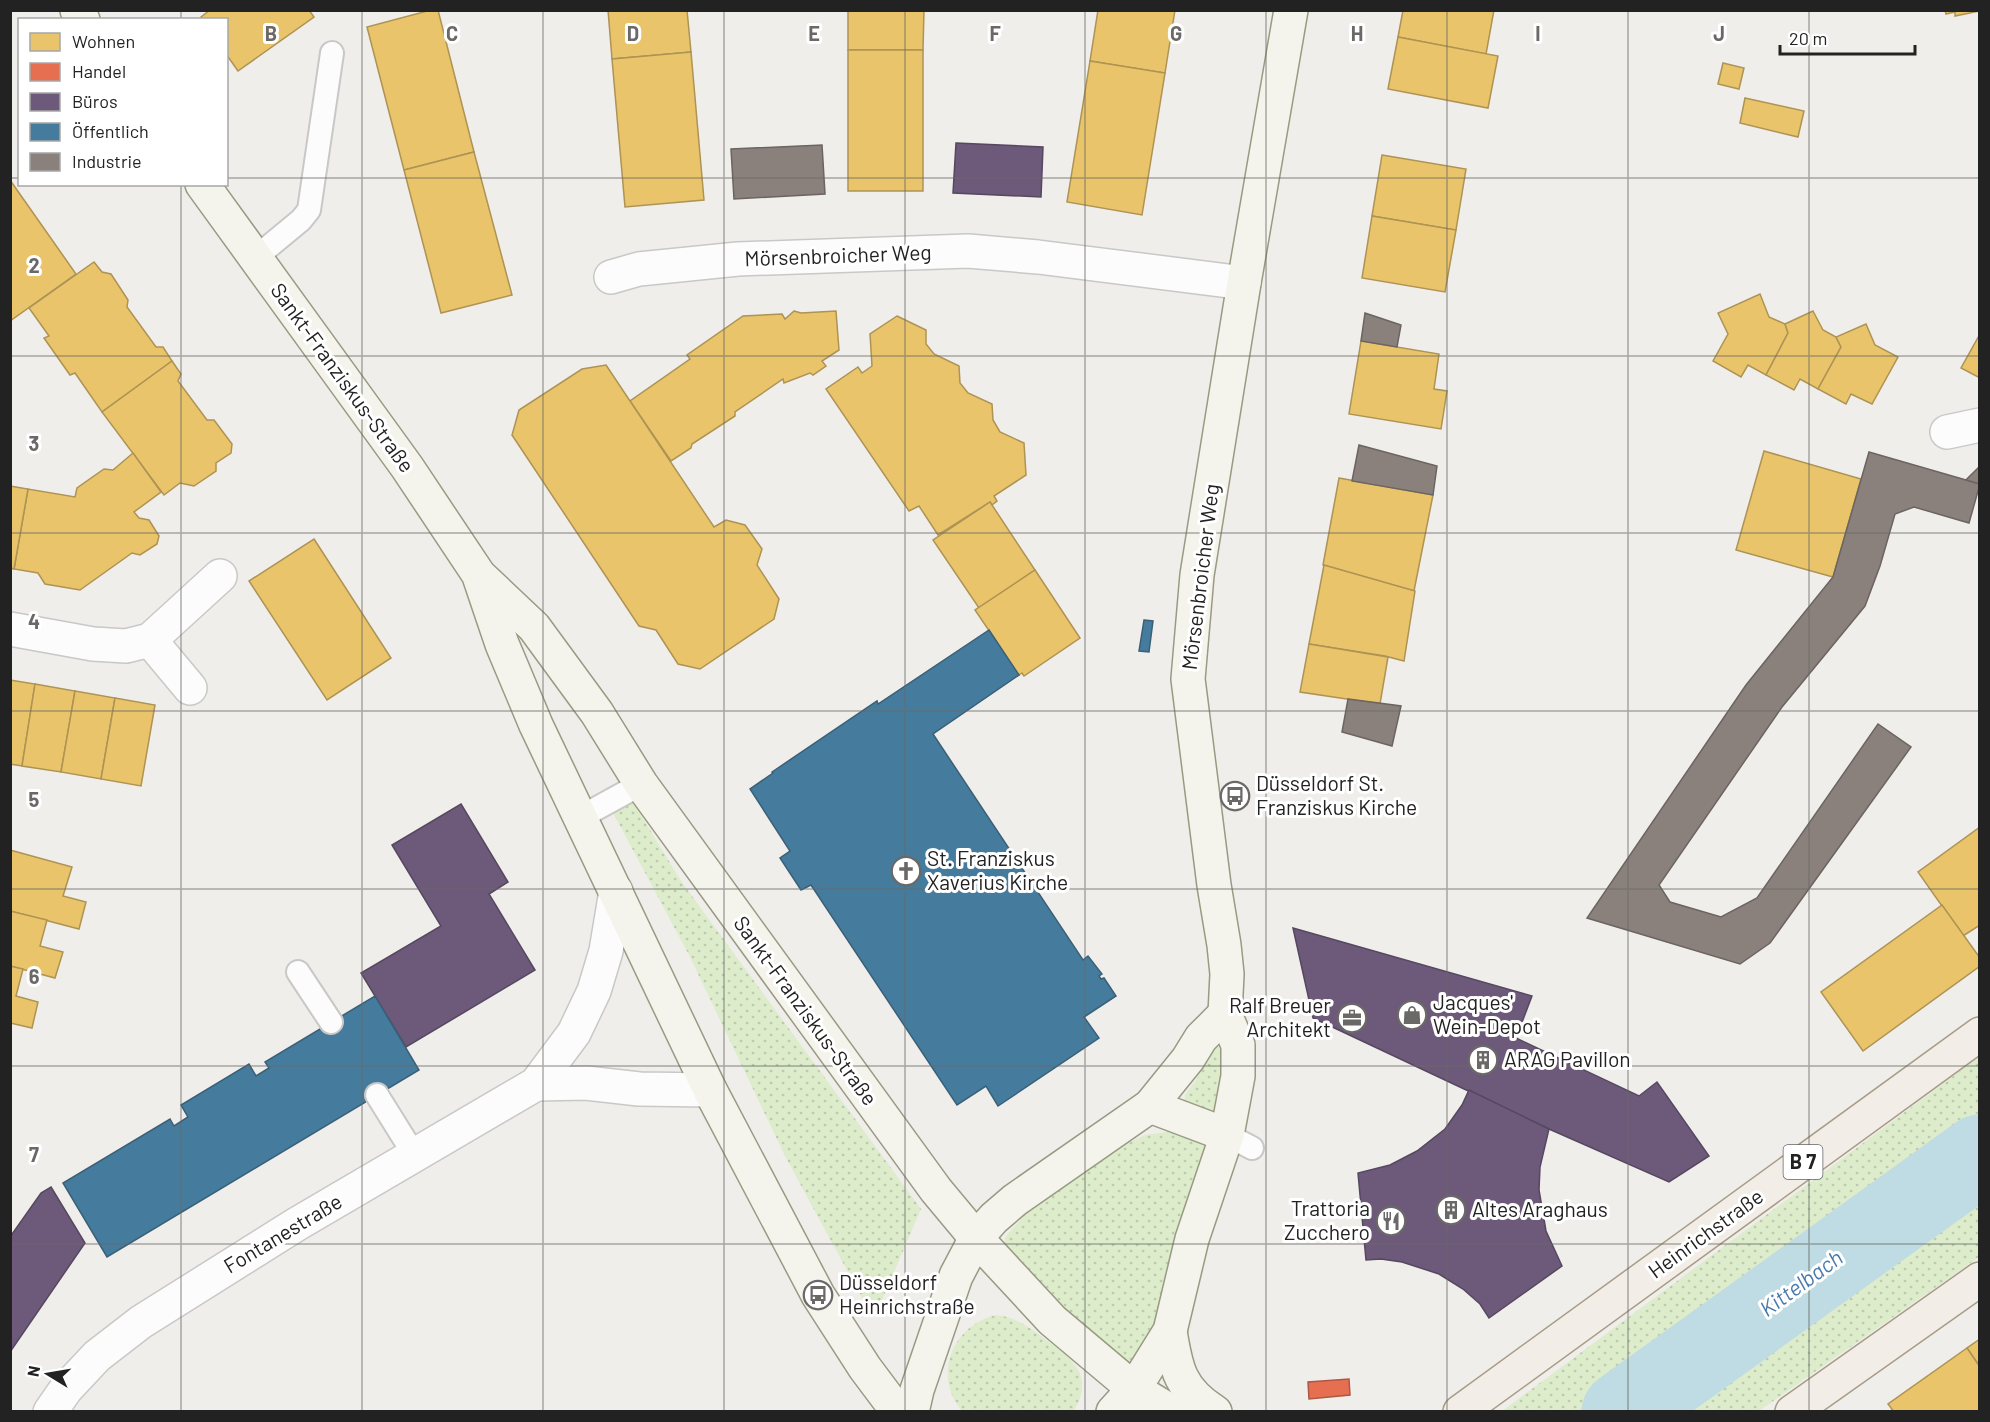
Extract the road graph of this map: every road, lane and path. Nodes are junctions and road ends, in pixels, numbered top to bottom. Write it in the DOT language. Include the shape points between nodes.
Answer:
graph roads {
  1 [pos="1291,10"];
  2 [pos="332,53"];
  3 [pos="203,186"];
  4 [pos="255,258"];
  5 [pos="611,277"];
  6 [pos="1244,284"];
  7 [pos="1980,425"];
  8 [pos="1947,432"];
  9 [pos="478,575"];
  10 [pos="220,576"];
  11 [pos="10,629"];
  12 [pos="150,640"];
  13 [pos="190,688"];
  14 [pos="641,784"];
  15 [pos="581,817"];
  16 [pos="616,891"];
  17 [pos="298,972"];
  18 [pos="1225,1014"];
  19 [pos="331,1022"];
  20 [pos="1980,1034"];
  21 [pos="536,1084"];
  22 [pos="710,1090"];
  23 [pos="377,1095"];
  24 [pos="1150,1106"];
  25 [pos="1240,1142"];
  26 [pos="415,1156"];
  27 [pos="976,1238"];
  28 [pos="1980,1279"];
  29 [pos="1170,1331"];
  30 [pos="1123,1400"];
  31 [pos="50,1412"];
  32 [pos="898,1412"];
  33 [pos="912,1412"];
  34 [pos="1172,1412"];
  35 [pos="1215,1412"];
  36 [pos="1460,1412"];
  37 [pos="1792,1412"];
  1 -- 6 [label="main road, Mörsenbroicher Weg"];
  2 -- 4 [label="lane" via="309,210"];
  3 -- 4 [label="main road, Sankt-Franziskus-Straße"];
  4 -- 9 [label="main road, Sankt-Franziskus-Straße" via="407,467"];
  5 -- 6 [label="street, Mörsenbroicher Weg" via="639,269 738,259 968,251"];
  6 -- 18 [label="main road, Mörsenbroicher Weg" via="1197,575 1188,679 1224,945"];
  7 -- 8 [label="street"];
  9 -- 14 [label="main road, Sankt-Franziskus-Straße" via="534,627 597,713"];
  9 -- 15 [label="main road, Sankt-Franziskus-Straße" via="536,725"];
  10 -- 12 [label="street"];
  11 -- 12 [label="street" via="93,644 126,646"];
  12 -- 13 [label="street"];
  14 -- 15 [label="lane"];
  14 -- 27 [label="main road, Sankt-Franziskus-Straße" via="936,1190"];
  15 -- 16 [label="main road, Sankt-Franziskus-Straße"];
  16 -- 21 [label="street, Fontanestraße" via="606,951 594,991 574,1033"];
  16 -- 22 [label="main road, Sankt-Franziskus-Straße"];
  17 -- 19 [label="lane"];
  18 -- 24 [label="main road" via="1201,1038"];
  18 -- 25 [label="main road, Mörsenbroicher Weg" via="1238,1045"];
  20 -- 36 [label="main road, Heinrichstraße / B 7"];
  21 -- 22 [label="street, Fontanestraße"];
  21 -- 26 [label="street, Fontanestraße"];
  22 -- 32 [label="main road, Sankt-Franziskus-Straße" via="818,1294"];
  23 -- 26 [label="lane"];
  24 -- 25 [label="main road"];
  24 -- 27 [label="main road" via="1015,1200"];
  25 -- 29 [label="main road, Mörsenbroicher Weg" via="1192,1239"];
  26 -- 31 [label="street, Fontanestraße" via="141,1322 97,1356"];
  27 -- 30 [label="main road, Sankt-Franziskus-Straße"];
  27 -- 33 [label="main road" via="956,1276"];
  28 -- 37 [label="main road"];
  29 -- 30 [label="main road, Mörsenbroicher Weg"];
  29 -- 35 [label="main road, Mörsenbroicher Weg" via="1182,1381"];
  30 -- 34 [label="main road, Sankt-Franziskus-Straße"];
}
